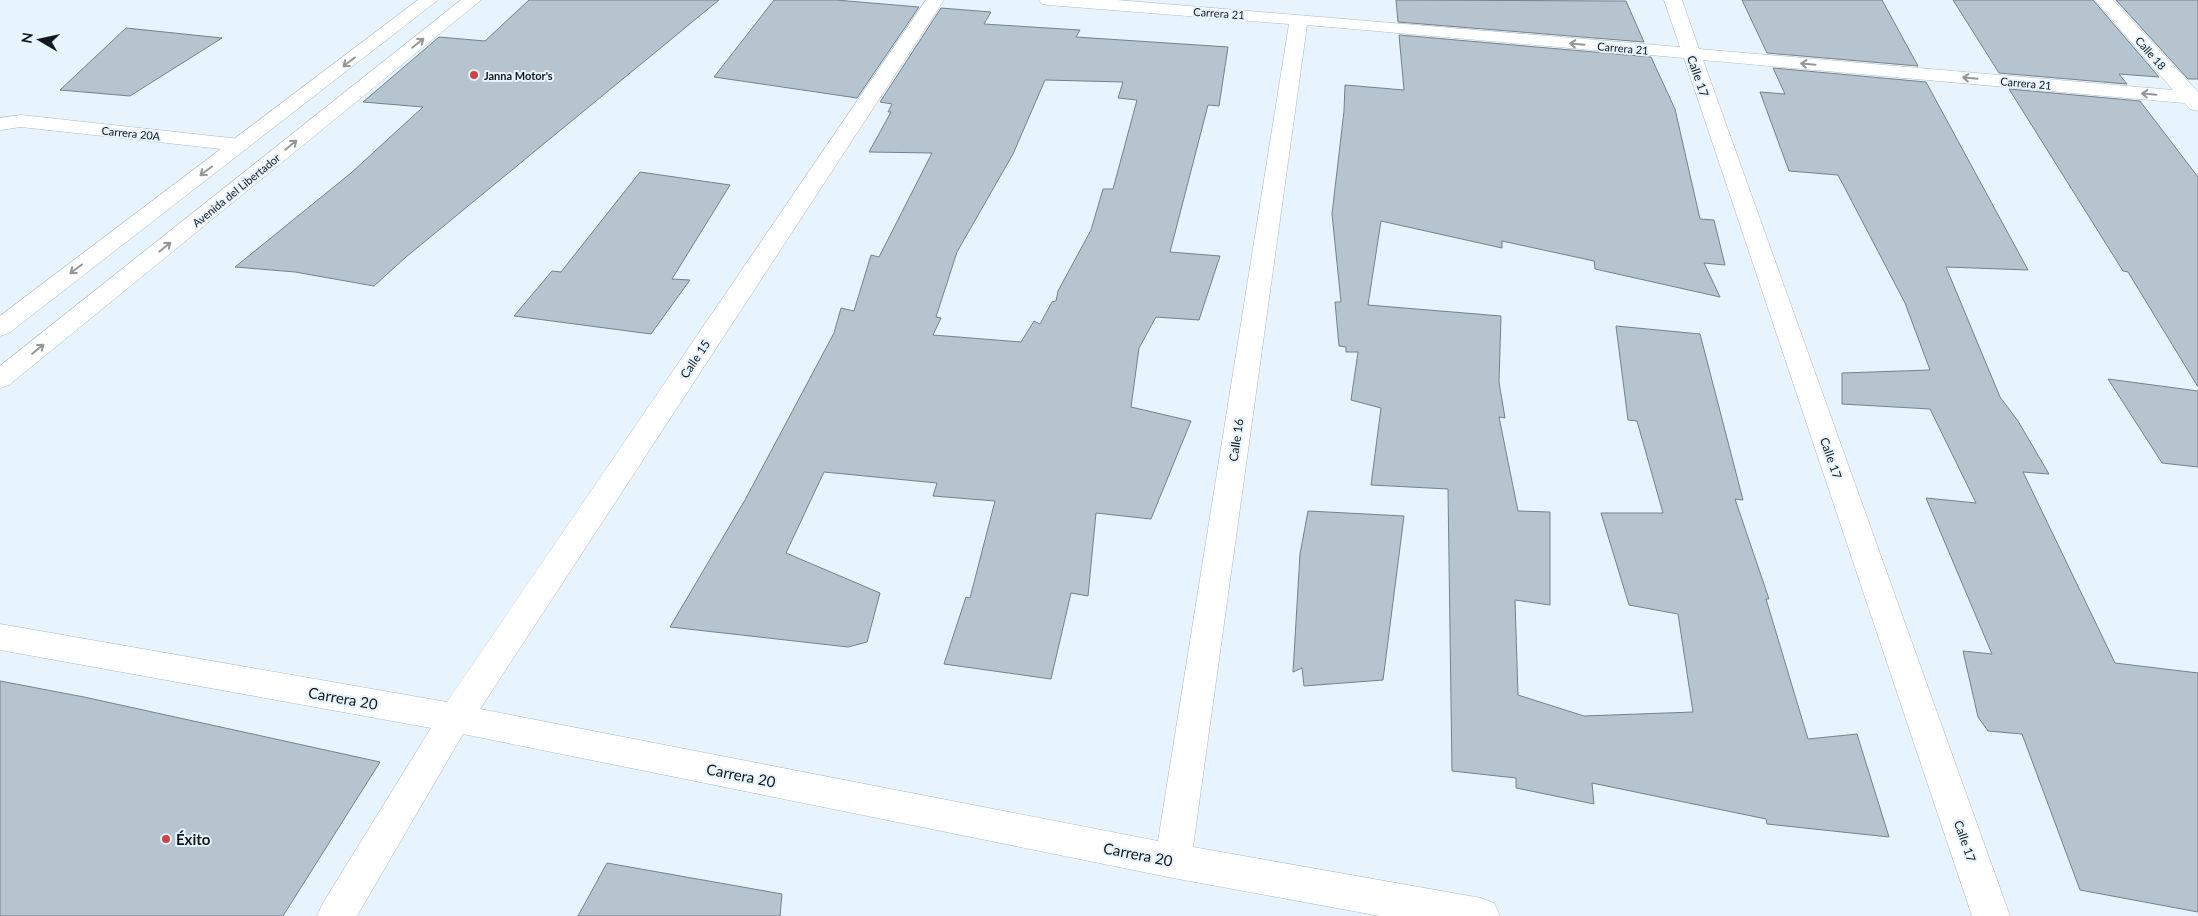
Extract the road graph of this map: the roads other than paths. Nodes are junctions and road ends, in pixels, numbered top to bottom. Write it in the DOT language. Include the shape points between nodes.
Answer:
graph roads {
  1 [pos="429,0"];
  2 [pos="472,0"];
  3 [pos="935,0"];
  4 [pos="1048,0"];
  5 [pos="1673,0"];
  6 [pos="2104,0"];
  7 [pos="1299,19"];
  8 [pos="1690,54"];
  9 [pos="2196,101"];
  10 [pos="0,124"];
  11 [pos="240,145"];
  12 [pos="0,328"];
  13 [pos="0,379"];
  14 [pos="0,637"];
  15 [pos="455,718"];
  16 [pos="1173,861"];
  17 [pos="336,916"];
  18 [pos="1481,916"];
  19 [pos="1992,916"];
  1 -- 11 [label="street, one-way"];
  13 -- 2 [label="street, Avenida del Libertador, one-way"];
  3 -- 15 [label="street, Calle 15"];
  4 -- 7 [label="street, Carrera 21"];
  5 -- 8 [label="street, Calle 17"];
  6 -- 9 [label="street, Calle 18"];
  8 -- 7 [label="street, Carrera 21, one-way"];
  7 -- 16 [label="street, Calle 16"];
  9 -- 8 [label="street, Carrera 21, one-way"];
  8 -- 19 [label="street, Calle 17"];
  10 -- 11 [label="street, Carrera 20A" via="21,121"];
  11 -- 12 [label="street, one-way"];
  14 -- 15 [label="street, Carrera 20"];
  15 -- 16 [label="street, Carrera 20"];
  15 -- 17 [label="street, Calle 15"];
  16 -- 18 [label="street, Carrera 20"];
}
